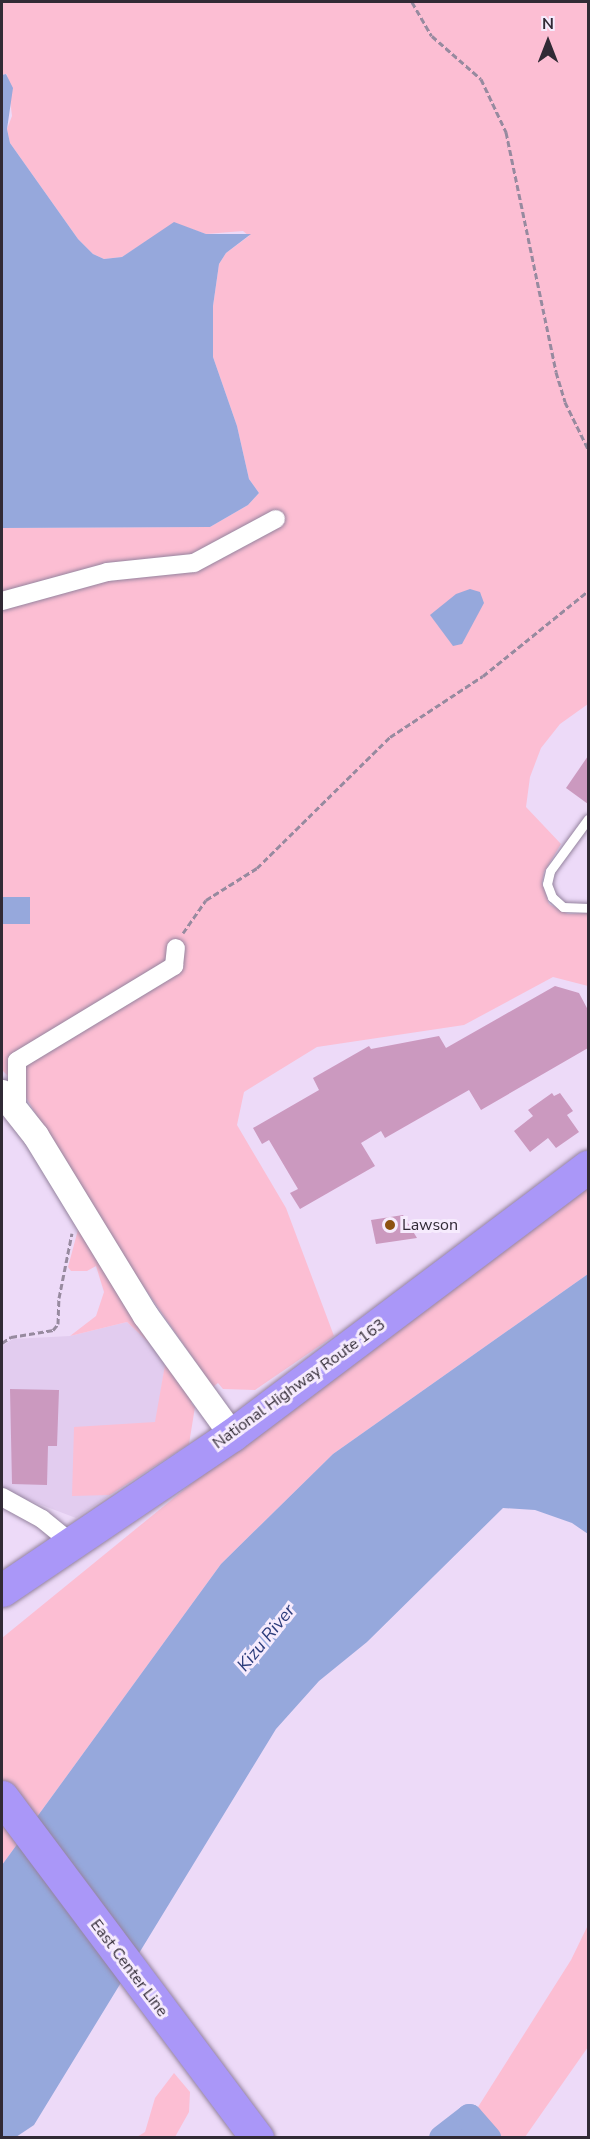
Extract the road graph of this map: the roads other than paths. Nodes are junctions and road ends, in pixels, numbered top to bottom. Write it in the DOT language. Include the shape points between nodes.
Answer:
graph roads {
  1 [pos="276,519"];
  2 [pos="2,601"];
  3 [pos="588,819"];
  4 [pos="588,908"];
  5 [pos="176,948"];
  6 [pos="9,1102"];
  7 [pos="588,1167"];
  8 [pos="232,1435"];
  9 [pos="2,1497"];
  10 [pos="70,1542"];
  11 [pos="2,1590"];
  12 [pos="2,1797"];
  13 [pos="257,2138"];
  1 -- 2 [label="street" via="194,563 107,572"];
  3 -- 4 [label="lane" via="550,871 547,884 562,907"];
  5 -- 6 [label="street" via="174,966 17,1061"];
  6 -- 8 [label="street" via="146,1316"];
  7 -- 8 [label="highway, National Highway Route 163"];
  8 -- 10 [label="highway, National Highway Route 163"];
  9 -- 10 [label="street" via="42,1519"];
  10 -- 11 [label="highway, National Highway Route 163"];
  12 -- 13 [label="highway, East Center Line"];
}
